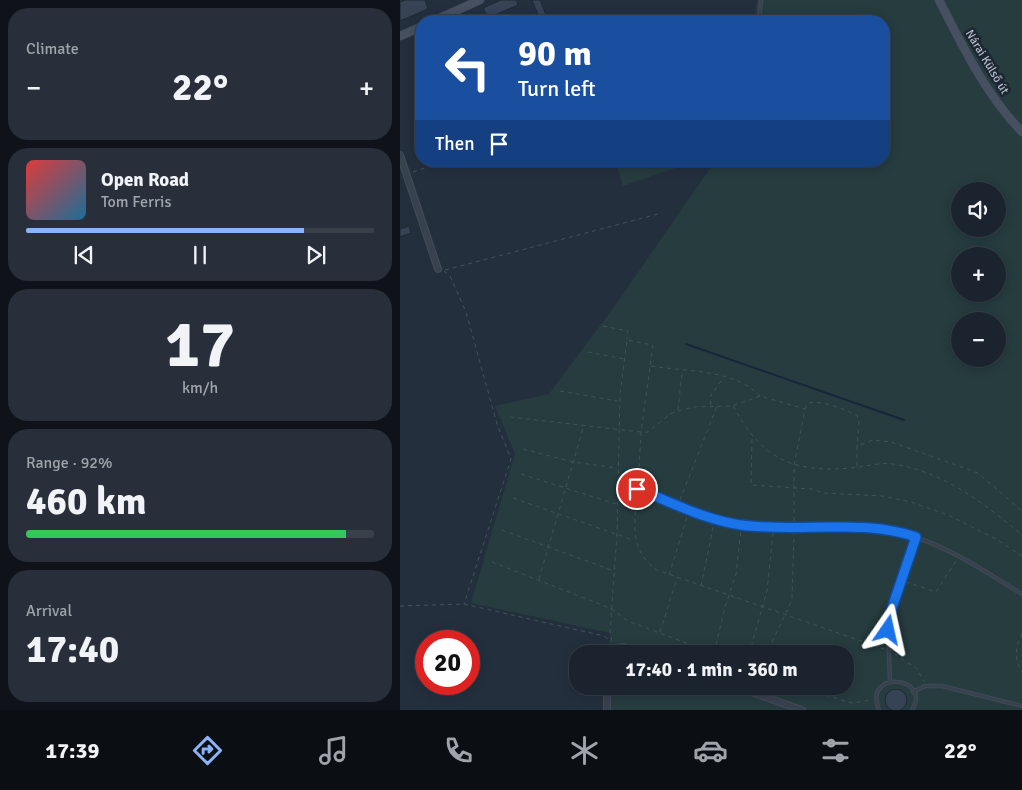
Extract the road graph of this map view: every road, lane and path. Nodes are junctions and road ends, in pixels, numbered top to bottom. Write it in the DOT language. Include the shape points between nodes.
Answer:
graph roads {
  1 [pos="480,0"];
  2 [pos="761,0"];
  3 [pos="938,0"];
  4 [pos="446,15"];
  5 [pos="760,15"];
  6 [pos="415,30"];
  7 [pos="400,36"];
  8 [pos="1022,132"];
  9 [pos="400,155"];
  10 [pos="427,167"];
  11 [pos="407,174"];
  12 [pos="662,213"];
  13 [pos="440,270"];
  14 [pos="603,326"];
  15 [pos="627,340"];
  16 [pos="588,352"];
  17 [pos="624,359"];
  18 [pos="650,366"];
  19 [pos="682,371"];
  20 [pos="724,377"];
  21 [pos="560,391"];
  22 [pos="760,396"];
  23 [pos="620,401"];
  24 [pos="710,406"];
  25 [pos="718,406"];
  26 [pos="732,406"];
  27 [pos="805,409"];
  28 [pos="678,411"];
  29 [pos="510,417"];
  30 [pos="584,425"];
  31 [pos="619,429"];
  32 [pos="641,432"];
  33 [pos="752,438"];
  34 [pos="857,446"];
  35 [pos="523,449"];
  36 [pos="573,462"];
  37 [pos="794,466"];
  38 [pos="857,467"];
  39 [pos="618,468"];
  40 [pos="521,474"];
  41 [pos="565,488"];
  42 [pos="637,489"];
  43 [pos="794,489"];
  44 [pos="513,498"];
  45 [pos="616,504"];
  46 [pos="678,505"];
  47 [pos="689,511"];
  48 [pos="1022,511"];
  49 [pos="558,513"];
  50 [pos="714,520"];
  51 [pos="741,525"];
  52 [pos="774,528"];
  53 [pos="794,528"];
  54 [pos="502,530"];
  55 [pos="617,534"];
  56 [pos="1022,535"];
  57 [pos="916,537"];
  58 [pos="634,540"];
  59 [pos="547,545"];
  60 [pos="959,556"];
  61 [pos="1022,556"];
  62 [pos="492,562"];
  63 [pos="614,571"];
  64 [pos="668,576"];
  65 [pos="677,578"];
  66 [pos="538,580"];
  67 [pos="902,580"];
  68 [pos="701,586"];
  69 [pos="1022,594"];
  70 [pos="730,596"];
  71 [pos="464,604"];
  72 [pos="400,606"];
  73 [pos="764,607"];
  74 [pos="612,609"];
  75 [pos="786,614"];
  76 [pos="660,632"];
  77 [pos="1022,633"];
  78 [pos="772,642"];
  79 [pos="614,645"];
  80 [pos="692,645"];
  81 [pos="715,645"];
  82 [pos="752,645"];
  83 [pos="888,651"];
  84 [pos="1022,672"];
  85 [pos="890,682"];
  86 [pos="925,686"];
  87 [pos="913,692"];
  88 [pos="607,695"];
  89 [pos="760,695"];
  90 [pos="825,695"];
  91 [pos="876,699"];
  92 [pos="1022,706"];
  93 [pos="607,710"];
  94 [pos="802,710"];
  95 [pos="880,710"];
  96 [pos="912,710"];
  1 -- 4 [label="street"];
  2 -- 5 [label="lane"];
  3 -- 8 [label="street, Nárai Külső út" via="996,100"];
  6 -- 7 [label="street"];
  9 -- 11 [label="street"];
  10 -- 11 [label="path"];
  11 -- 13 [label="street"];
  12 -- 13 [label="path"];
  13 -- 71 [label="path" via="450,276 466,312 497,424 511,459"];
  14 -- 15 [label="path" via="628,331"];
  15 -- 17 [label="path"];
  15 -- 18 [label="path" via="653,346"];
  16 -- 17 [label="path"];
  17 -- 23 [label="path"];
  18 -- 19 [label="path"];
  18 -- 32 [label="path"];
  19 -- 20 [label="path"];
  19 -- 28 [label="path"];
  20 -- 22 [label="path" via="732,377"];
  20 -- 24 [label="path" via="710,397"];
  21 -- 23 [label="path"];
  22 -- 26 [label="path"];
  22 -- 27 [label="path"];
  23 -- 31 [label="path"];
  24 -- 25 [label="path"];
  24 -- 28 [label="path"];
  25 -- 26 [label="path"];
  25 -- 46 [label="path"];
  26 -- 33 [label="path"];
  27 -- 34 [label="path" via="808,403 813,402 857,416"];
  27 -- 37 [label="path"];
  28 -- 32 [label="path" via="648,432"];
  29 -- 30 [label="path"];
  30 -- 31 [label="path"];
  30 -- 36 [label="path"];
  31 -- 32 [label="path"];
  31 -- 39 [label="path"];
  32 -- 42 [label="path" via="641,469"];
  33 -- 37 [label="path"];
  33 -- 43 [label="path" via="751,485"];
  34 -- 38 [label="path"];
  34 -- 48 [label="path" via="873,440 891,442 978,473"];
  35 -- 36 [label="path"];
  36 -- 39 [label="path"];
  36 -- 41 [label="path"];
  37 -- 38 [label="path"];
  37 -- 43 [label="path"];
  38 -- 56 [label="path" via="891,464 948,483 976,499"];
  39 -- 45 [label="path"];
  40 -- 41 [label="path"];
  41 -- 45 [label="path"];
  41 -- 49 [label="path"];
  42 -- 46 [label="lane"];
  42 -- 58 [label="path"];
  43 -- 53 [label="path"];
  43 -- 61 [label="path" via="882,496 911,502 948,515"];
  44 -- 49 [label="path"];
  45 -- 55 [label="path"];
  46 -- 47 [label="lane"];
  47 -- 50 [label="lane"];
  47 -- 64 [label="path"];
  49 -- 55 [label="path"];
  49 -- 59 [label="path"];
  50 -- 51 [label="lane"];
  50 -- 68 [label="path"];
  51 -- 52 [label="lane"];
  51 -- 70 [label="path" via="736,574"];
  52 -- 53 [label="lane"];
  52 -- 73 [label="path"];
  53 -- 57 [label="lane" via="863,528"];
  53 -- 75 [label="path" via="794,590"];
  54 -- 59 [label="path"];
  55 -- 58 [label="path"];
  55 -- 63 [label="path"];
  57 -- 60 [label="lane"];
  57 -- 67 [label="lane"];
  58 -- 64 [label="path" via="648,564"];
  59 -- 63 [label="path"];
  59 -- 66 [label="path"];
  60 -- 67 [label="path" via="936,592"];
  60 -- 69 [label="lane"];
  62 -- 66 [label="path"];
  63 -- 74 [label="path"];
  64 -- 65 [label="path"];
  65 -- 68 [label="path"];
  65 -- 76 [label="path"];
  66 -- 74 [label="path"];
  67 -- 83 [label="lane" via="892,608 886,642"];
  68 -- 70 [label="path"];
  70 -- 73 [label="path"];
  70 -- 81 [label="path"];
  71 -- 72 [label="path"];
  71 -- 79 [label="path" via="604,636"];
  73 -- 75 [label="path"];
  73 -- 82 [label="path"];
  74 -- 76 [label="path" via="628,621"];
  74 -- 79 [label="path" via="610,633"];
  75 -- 78 [label="path"];
  75 -- 83 [label="path"];
  76 -- 80 [label="path"];
  77 -- 84 [label="path" via="1015,659"];
  83 -- 85 [label="lane"];
  83 -- 86 [label="path" via="916,668"];
  85 -- 87 [label="lane" via="904,682"];
  85 -- 91 [label="lane" via="880,688"];
  86 -- 87 [label="lane"];
  86 -- 92 [label="lane" via="942,686"];
  87 -- 96 [label="lane"];
  88 -- 93 [label="street"];
  89 -- 94 [label="street"];
  90 -- 91 [label="path" via="852,703"];
  91 -- 95 [label="lane"];
}
